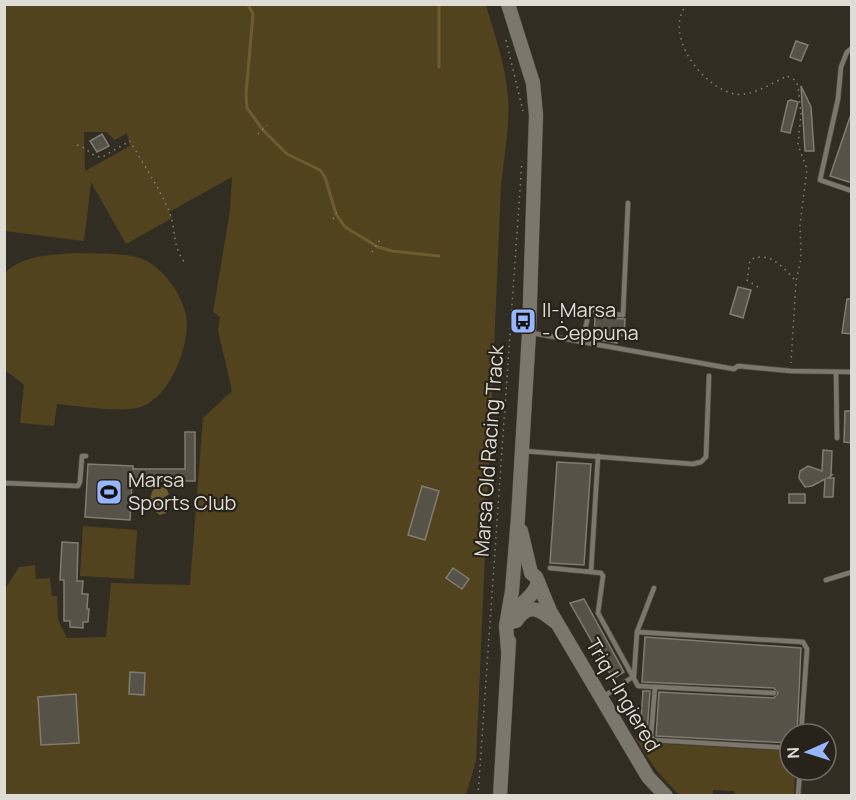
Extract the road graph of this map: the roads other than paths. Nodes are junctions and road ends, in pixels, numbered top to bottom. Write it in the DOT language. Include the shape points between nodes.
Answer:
graph roads {
  1 [pos="508,4"];
  2 [pos="852,48"];
  3 [pos="852,191"];
  4 [pos="628,203"];
  5 [pos="529,333"];
  6 [pos="582,343"];
  7 [pos="837,372"];
  8 [pos="852,372"];
  9 [pos="709,376"];
  10 [pos="837,438"];
  11 [pos="522,451"];
  12 [pos="86,456"];
  13 [pos="598,456"];
  14 [pos="4,483"];
  15 [pos="518,517"];
  16 [pos="550,568"];
  17 [pos="591,572"];
  18 [pos="852,572"];
  19 [pos="826,580"];
  20 [pos="654,588"];
  21 [pos="526,589"];
  22 [pos="561,628"];
  23 [pos="637,632"];
  24 [pos="634,676"];
  25 [pos="507,680"];
  26 [pos="655,687"];
  27 [pos="774,693"];
  28 [pos="601,698"];
  29 [pos="802,722"];
  30 [pos="778,747"];
  31 [pos="500,795"];
  32 [pos="666,795"];
  1 -- 5 [label="main road" via="531,74 536,103"];
  2 -- 3 [label="lane" via="841,67 820,180"];
  4 -- 6 [label="lane" via="623,315 589,312"];
  5 -- 6 [label="lane"];
  5 -- 11 [label="main road"];
  6 -- 7 [label="lane" via="734,369 738,366"];
  7 -- 8 [label="lane"];
  7 -- 10 [label="lane"];
  9 -- 13 [label="lane" via="706,457 701,462"];
  11 -- 13 [label="lane"];
  11 -- 15 [label="main road"];
  12 -- 14 [label="lane" via="82,456 78,486"];
  13 -- 17 [label="lane"];
  15 -- 21 [label="main road"];
  15 -- 21 [label="main road" via="513,576 521,572"];
  16 -- 17 [label="lane"];
  17 -- 24 [label="lane" via="603,576 597,613"];
  18 -- 19 [label="lane"];
  20 -- 23 [label="lane"];
  21 -- 22 [label="main road, Triq l-Ingiered" via="550,611"];
  21 -- 25 [label="main road" via="506,626"];
  22 -- 25 [label="main road" via="542,612 522,612 516,621"];
  22 -- 28 [label="main road, Triq l-Ingiered"];
  23 -- 24 [label="lane"];
  23 -- 29 [label="lane" via="803,642 807,649"];
  24 -- 26 [label="lane" via="638,686"];
  24 -- 28 [label="lane"];
  25 -- 31 [label="main road"];
  26 -- 27 [label="lane"];
  26 -- 30 [label="lane" via="653,740"];
  28 -- 32 [label="main road, Triq l-Ingiered" via="648,777"];
}
